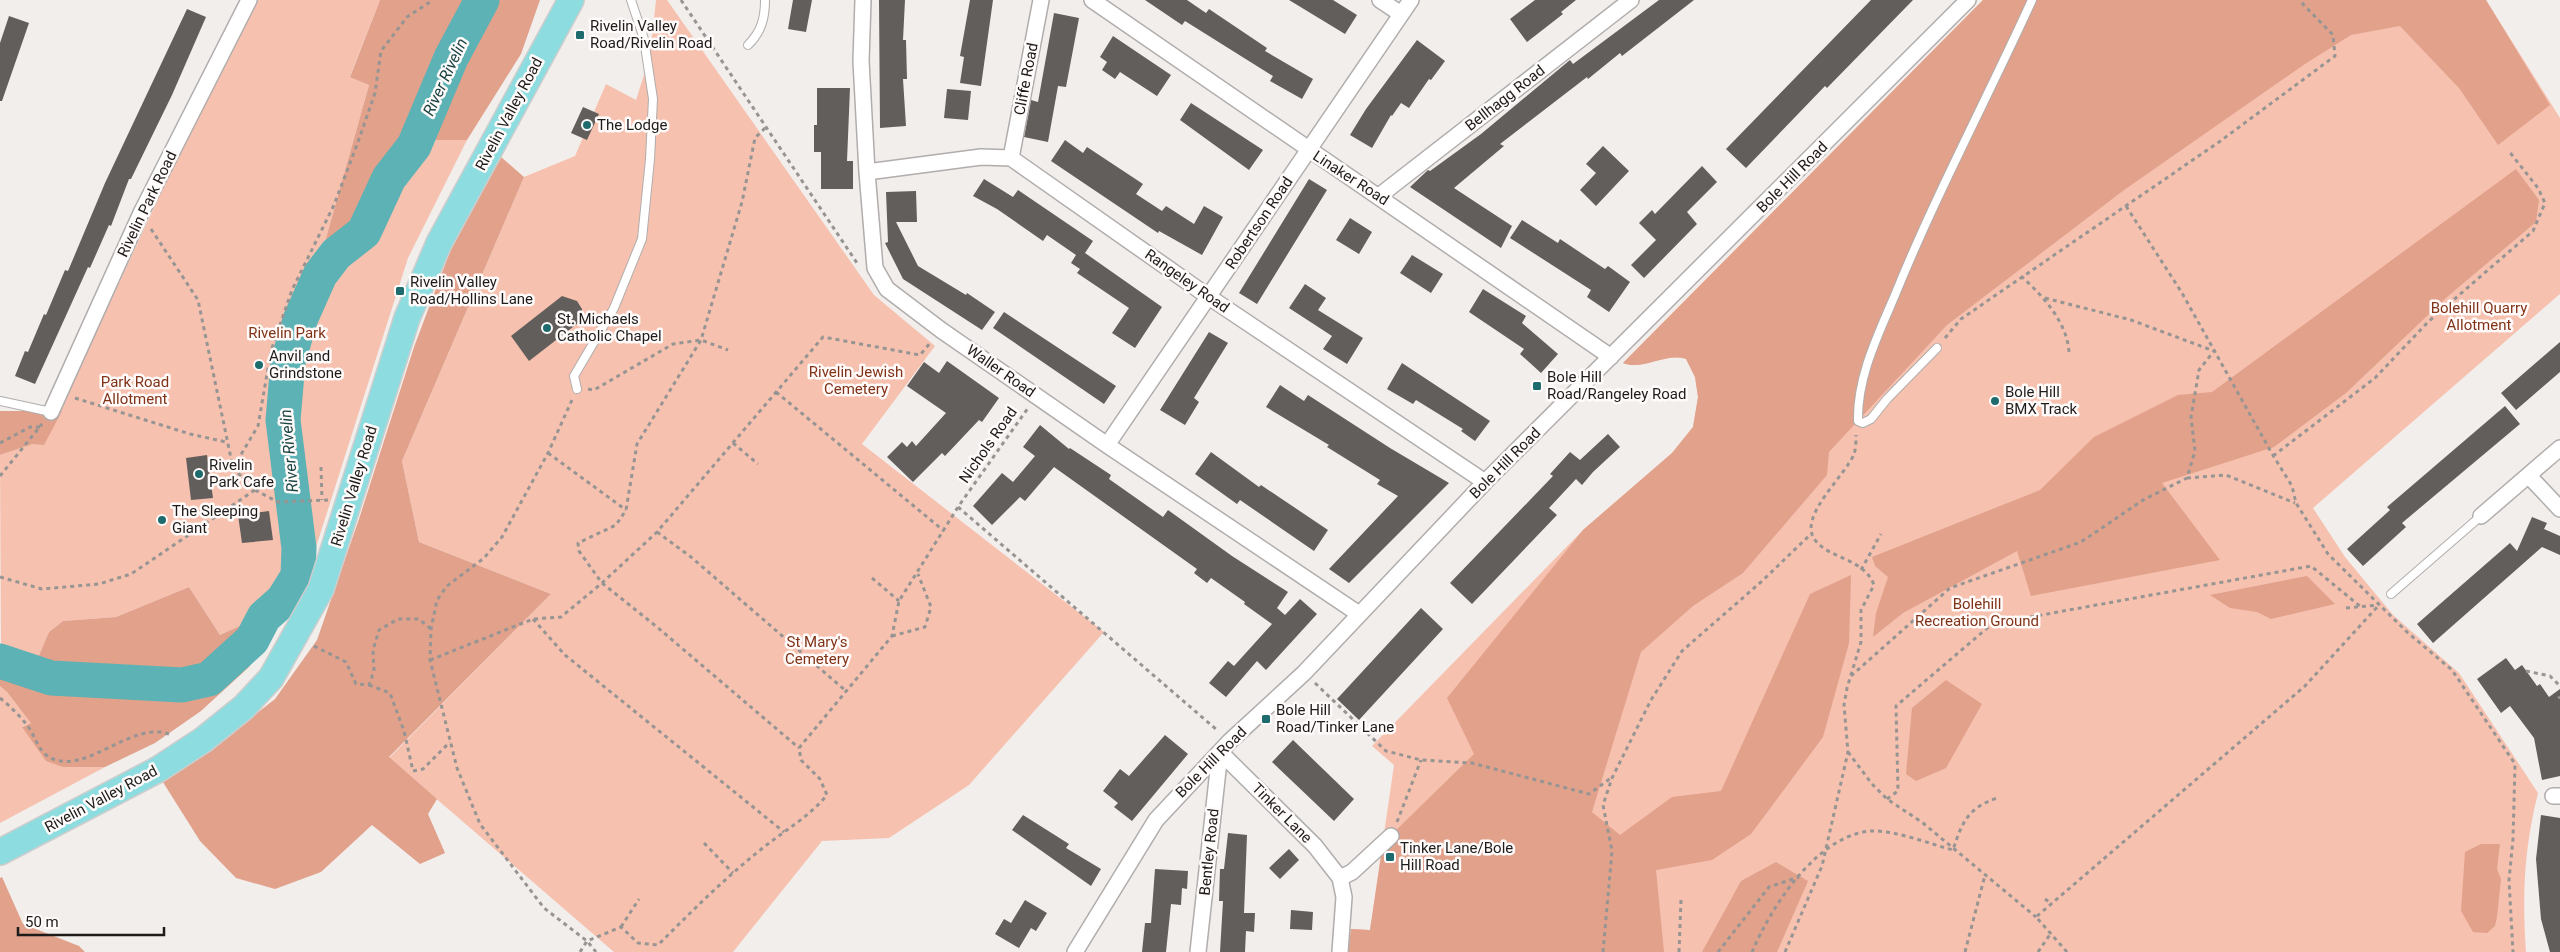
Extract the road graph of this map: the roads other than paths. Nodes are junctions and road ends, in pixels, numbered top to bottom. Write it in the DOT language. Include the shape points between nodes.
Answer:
graph roads {
  1 [pos="250,0"];
  2 [pos="571,0"];
  3 [pos="631,0"];
  4 [pos="765,0"];
  5 [pos="863,0"];
  6 [pos="1041,0"];
  7 [pos="1092,0"];
  8 [pos="1380,0"];
  9 [pos="1411,0"];
  10 [pos="1631,0"];
  11 [pos="1968,0"];
  12 [pos="2032,0"];
  13 [pos="1401,14"];
  14 [pos="748,45"];
  15 [pos="1308,150"];
  16 [pos="1011,158"];
  17 [pos="867,172"];
  18 [pos="1379,196"];
  19 [pos="1210,297"];
  20 [pos="1937,348"];
  21 [pos="1611,357"];
  22 [pos="577,389"];
  23 [pos="0,401"];
  24 [pos="51,412"];
  25 [pos="1107,445"];
  26 [pos="2560,448"];
  27 [pos="2528,476"];
  28 [pos="1485,482"];
  29 [pos="2560,509"];
  30 [pos="2481,516"];
  31 [pos="2390,594"];
  32 [pos="1359,614"];
  33 [pos="1225,746"];
  34 [pos="1391,836"];
  35 [pos="0,852"];
  36 [pos="1340,878"];
  37 [pos="1075,952"];
  38 [pos="1198,952"];
  39 [pos="1340,952"];
  1 -- 24 [label="street, Rivelin Park Road" via="141,213"];
  2 -- 35 [label="main road, Rivelin Valley Road" via="432,260 407,318 321,589 271,678 244,707 157,770"];
  3 -- 22 [label="lane" via="644,39 653,99 642,239 614,308 574,376"];
  4 -- 14 [label="lane" via="759,34"];
  5 -- 17 [label="street, Waller Road" via="861,61"];
  6 -- 16 [label="street, Cliffe Road"];
  7 -- 15 [label="street, Linaker Road"];
  8 -- 13 [label="street"];
  9 -- 13 [label="street, Robertson Road"];
  10 -- 18 [label="street, Bellhagg Road"];
  11 -- 21 [label="street, Bole Hill Road"];
  12 -- 20 [label="lane" via="1985,94 1902,277 1869,358 1858,421 1863,423 1871,419"];
  13 -- 15 [label="street, Robertson Road"];
  15 -- 18 [label="street, Linaker Road"];
  15 -- 19 [label="street, Robertson Road"];
  16 -- 17 [label="street" via="981,157"];
  16 -- 19 [label="street, Rangeley Road"];
  17 -- 25 [label="street, Waller Road" via="875,268 887,289"];
  18 -- 21 [label="street, Linaker Road"];
  19 -- 25 [label="street, Robertson Road"];
  19 -- 28 [label="street, Rangeley Road"];
  21 -- 28 [label="street, Bole Hill Road"];
  23 -- 24 [label="lane"];
  25 -- 32 [label="street, Waller Road"];
  26 -- 27 [label="street"];
  27 -- 29 [label="street"];
  27 -- 30 [label="street"];
  28 -- 32 [label="street, Bole Hill Road"];
  30 -- 31 [label="lane"];
  32 -- 33 [label="street, Bole Hill Road" via="1304,673"];
  33 -- 36 [label="street, Tinker Lane"];
  33 -- 37 [label="street, Bole Hill Road" via="1156,820"];
  33 -- 38 [label="street, Bentley Road"];
  34 -- 36 [label="street" via="1352,872"];
  36 -- 39 [label="street, Tinker Lane" via="1344,897"];
}
